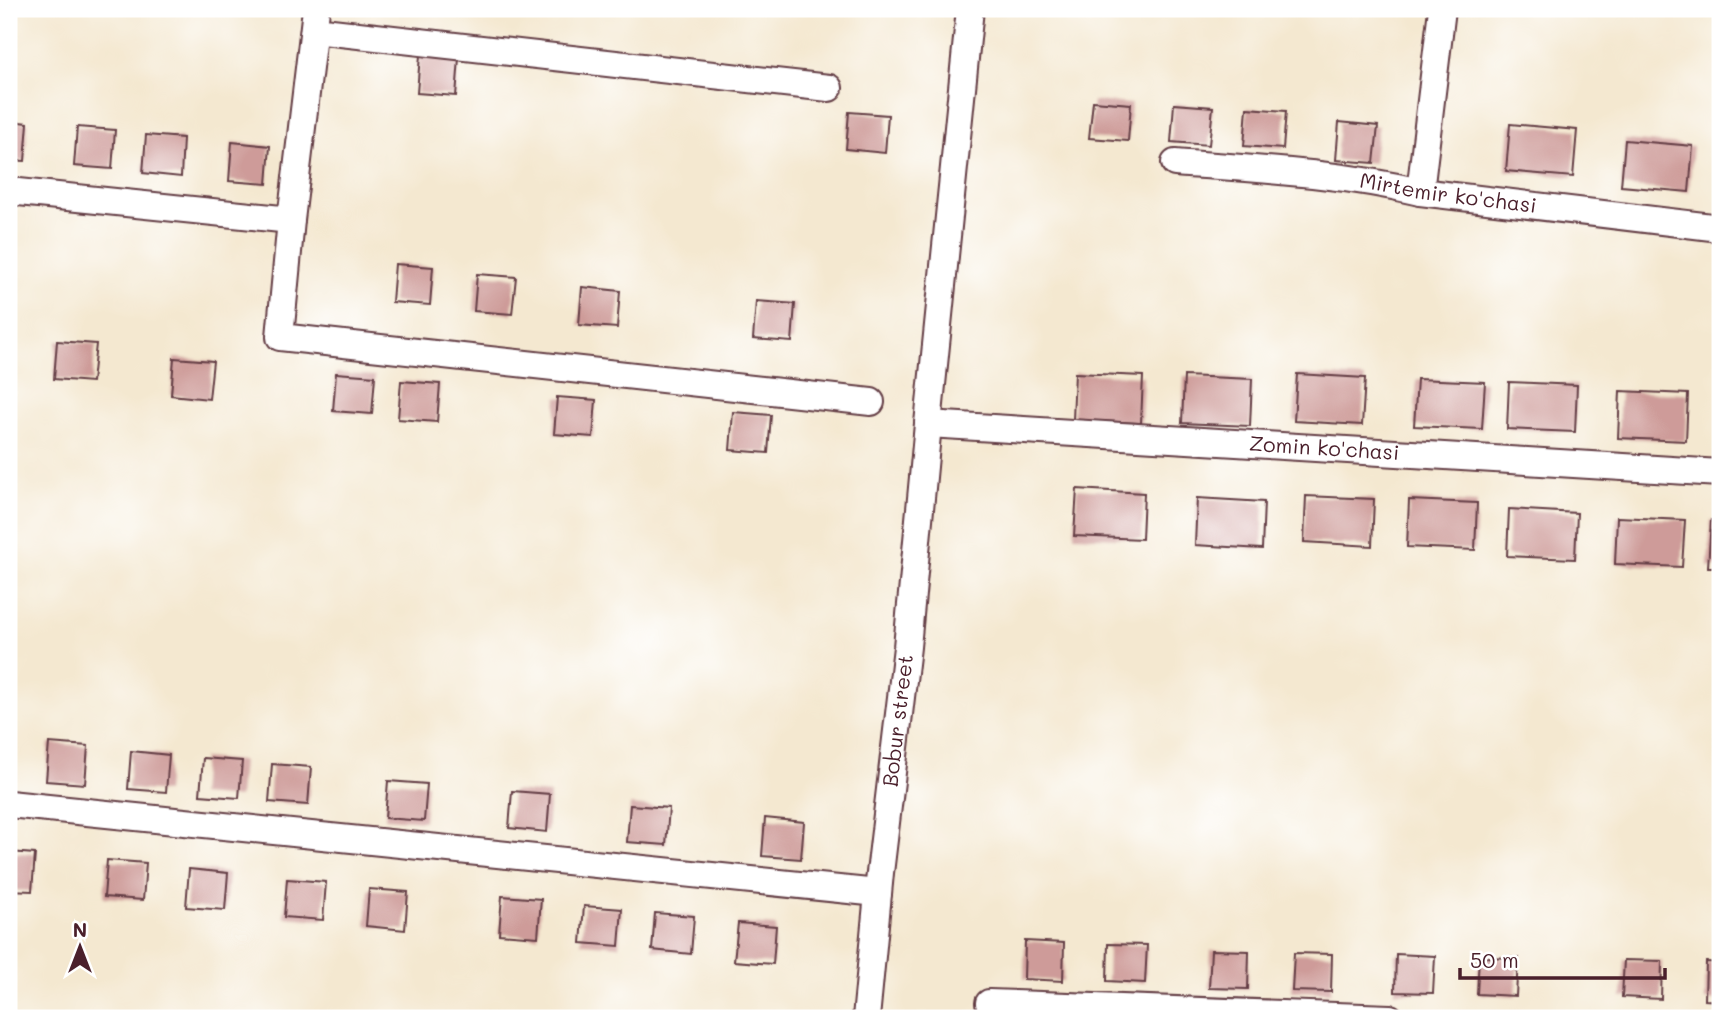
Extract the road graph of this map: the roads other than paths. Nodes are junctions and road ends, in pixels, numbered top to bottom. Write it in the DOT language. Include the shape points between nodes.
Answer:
graph roads {
  1 [pos="970,9"];
  2 [pos="1442,9"];
  3 [pos="315,20"];
  4 [pos="830,88"];
  5 [pos="1175,163"];
  6 [pos="9,191"];
  7 [pos="1420,192"];
  8 [pos="291,220"];
  9 [pos="1720,228"];
  10 [pos="871,402"];
  11 [pos="928,424"];
  12 [pos="1720,473"];
  13 [pos="9,804"];
  14 [pos="878,893"];
  15 [pos="989,1003"];
  16 [pos="866,1018"];
  17 [pos="1390,1018"];
  1 -- 11 [label="street, Bobur street"];
  2 -- 7 [label="street"];
  3 -- 4 [label="street"];
  3 -- 8 [label="street"];
  5 -- 7 [label="street, Mirtemir ko'chasi" via="1375,181"];
  6 -- 8 [label="street"];
  7 -- 9 [label="street, Mirtemir ko'chasi"];
  8 -- 10 [label="street" via="280,337"];
  11 -- 12 [label="street, Zomin ko'chasi"];
  11 -- 14 [label="street, Bobur street"];
  13 -- 14 [label="street"];
  14 -- 16 [label="street, Bobur street"];
  15 -- 17 [label="street"];
}
